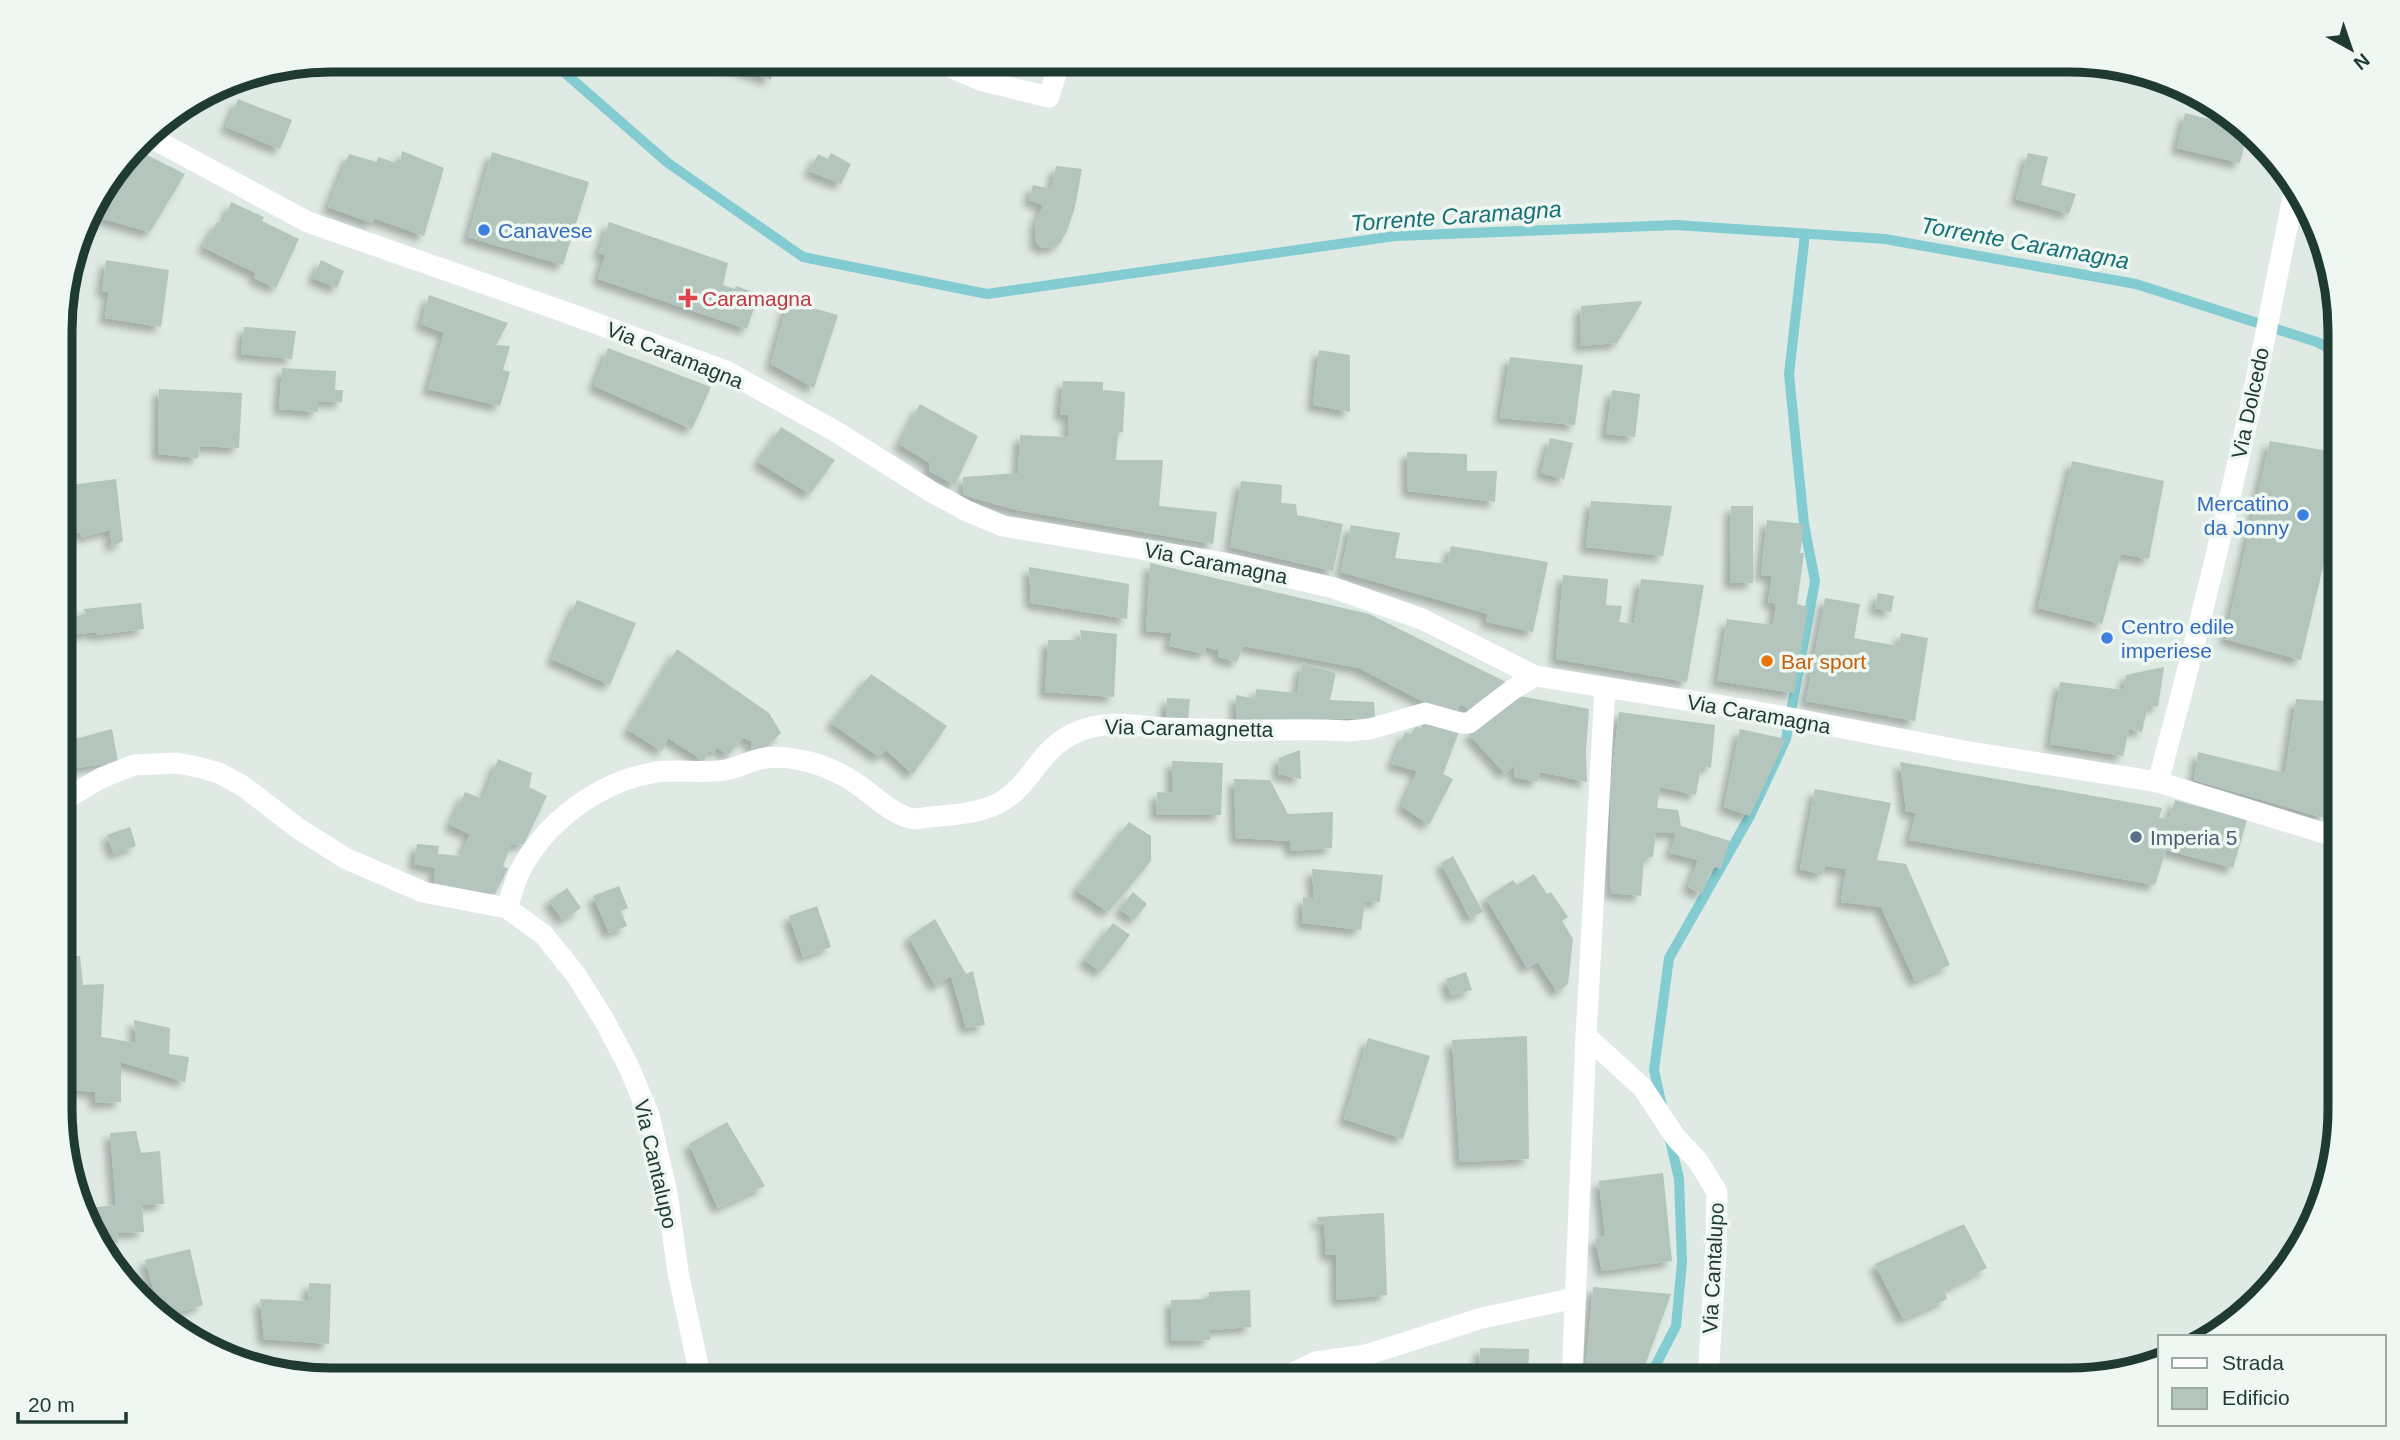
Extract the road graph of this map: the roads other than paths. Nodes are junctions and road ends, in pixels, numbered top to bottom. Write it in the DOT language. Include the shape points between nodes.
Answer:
graph roads {
  1 [pos="962,72"];
  2 [pos="1056,72"];
  3 [pos="156,140"];
  4 [pos="2293,199"];
  5 [pos="1535,676"];
  6 [pos="1605,688"];
  7 [pos="2158,782"];
  8 [pos="72,795"];
  9 [pos="2328,834"];
  10 [pos="506,908"];
  11 [pos="1586,1036"];
  12 [pos="1575,1298"];
  13 [pos="698,1368"];
  14 [pos="1303,1368"];
  15 [pos="1572,1368"];
  16 [pos="1709,1368"];
  1 -- 2 [label="street" via="1049,97"];
  3 -- 5 [label="street, Via Caramagna" via="308,222 726,371 835,431 930,491 1003,526 1225,563 1334,588 1422,619"];
  4 -- 7 [label="street, Via Dolcedo" via="2252,402"];
  5 -- 6 [label="street, Via Caramagna"];
  5 -- 10 [label="street, Via Caramagnetta" via="1469,723 1425,713 1347,731 1097,725 1058,742 1004,800 973,811 916,818 897,813 830,769 785,757 755,760 726,770 656,772 612,786 557,822 541,838 520,873"];
  6 -- 7 [label="street, Via Caramagna"];
  6 -- 11 [label="street"];
  7 -- 9 [label="street, Via Caramagna"];
  8 -- 10 [label="street" via="134,765 177,763 219,773 345,858 423,892"];
  10 -- 13 [label="street, Via Cantalupo" via="544,935 576,975 639,1090 667,1193"];
  11 -- 12 [label="street"];
  11 -- 16 [label="street, Via Cantalupo" via="1643,1088 1717,1192"];
  12 -- 14 [label="street" via="1482,1318 1366,1355"];
  12 -- 15 [label="street"];
}
